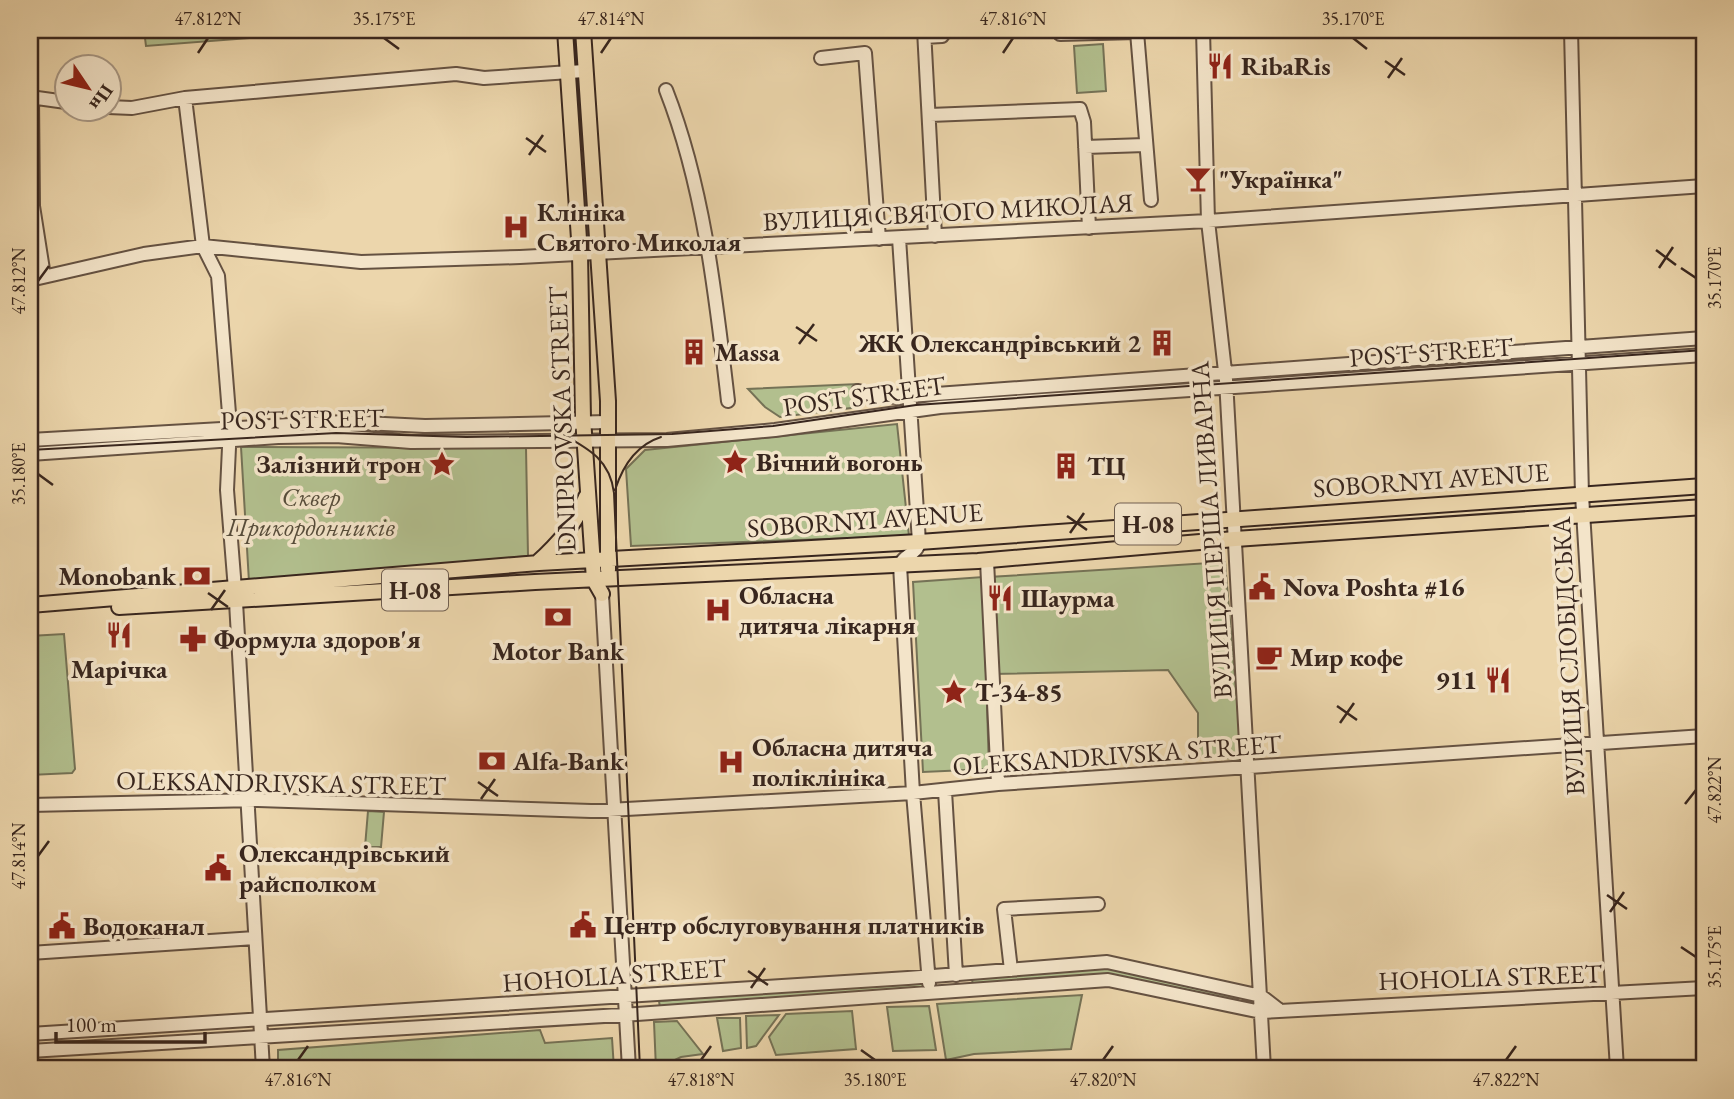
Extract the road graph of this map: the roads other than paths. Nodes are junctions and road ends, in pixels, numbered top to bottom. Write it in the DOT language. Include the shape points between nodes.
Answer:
graph roads {
  1 [pos="565,30"];
  2 [pos="583,30"];
  3 [pos="946,30"];
  4 [pos="1060,30"];
  5 [pos="1203,30"];
  6 [pos="1571,30"];
  7 [pos="924,33"];
  8 [pos="821,58"];
  9 [pos="567,71"];
  10 [pos="584,71"];
  11 [pos="666,90"];
  12 [pos="31,98"];
  13 [pos="185,98"];
  14 [pos="52,100"];
  15 [pos="122,108"];
  16 [pos="930,116"];
  17 [pos="1145,145"];
  18 [pos="1085,147"];
  19 [pos="1704,186"];
  20 [pos="1576,195"];
  21 [pos="1151,200"];
  22 [pos="1208,221"];
  23 [pos="1089,228"];
  24 [pos="935,236"];
  25 [pos="899,238"];
  26 [pos="879,239"];
  27 [pos="203,246"];
  28 [pos="706,248"];
  29 [pos="596,253"];
  30 [pos="580,254"];
  31 [pos="44,276"];
  32 [pos="30,279"];
  33 [pos="1704,338"];
  34 [pos="1578,346"];
  35 [pos="1704,355"];
  36 [pos="1577,364"];
  37 [pos="1224,373"];
  38 [pos="1225,389"];
  39 [pos="859,391"];
  40 [pos="909,396"];
  41 [pos="728,401"];
  42 [pos="908,411"];
  43 [pos="584,422"];
  44 [pos="607,422"];
  45 [pos="230,426"];
  46 [pos="585,439"];
  47 [pos="30,440"];
  48 [pos="606,440"];
  49 [pos="229,441"];
  50 [pos="30,454"];
  51 [pos="1704,486"];
  52 [pos="588,489"];
  53 [pos="1581,495"];
  54 [pos="1704,507"];
  55 [pos="1583,513"];
  56 [pos="1234,517"];
  57 [pos="1236,538"];
  58 [pos="919,542"];
  59 [pos="608,560"];
  60 [pos="593,561"];
  61 [pos="987,561"];
  62 [pos="537,564"];
  63 [pos="900,565"];
  64 [pos="601,580"];
  65 [pos="602,594"];
  66 [pos="236,595"];
  67 [pos="30,605"];
  68 [pos="30,611"];
  69 [pos="1704,736"];
  70 [pos="1596,745"];
  71 [pos="1250,769"];
  72 [pos="998,784"];
  73 [pos="945,790"];
  74 [pos="914,793"];
  75 [pos="246,800"];
  76 [pos="30,805"];
  77 [pos="616,810"];
  78 [pos="1098,904"];
  79 [pos="255,938"];
  80 [pos="30,953"];
  81 [pos="1011,970"];
  82 [pos="956,975"];
  83 [pos="929,977"];
  84 [pos="1704,988"];
  85 [pos="931,993"];
  86 [pos="1613,995"];
  87 [pos="1261,996"];
  88 [pos="626,997"];
  89 [pos="1278,1009"];
  90 [pos="1261,1012"];
  91 [pos="627,1014"];
  92 [pos="260,1021"];
  93 [pos="30,1034"];
  94 [pos="261,1036"];
  95 [pos="30,1051"];
  96 [pos="262,1069"];
  97 [pos="629,1069"];
  98 [pos="1264,1069"];
  99 [pos="1617,1069"];
  1 -- 9 [label="main road, DNIPROVSKA STREET"];
  2 -- 10 [label="main road, DNIPROVSKA STREET"];
  3 -- 7 [label="street" via="942,36"];
  4 -- 17 [label="street" via="1060,34 1137,32"];
  5 -- 22 [label="street, ВУЛИЦЯ ПЕРША ЛИВАРНА"];
  6 -- 20 [label="street, ВУЛИЦЯ СЛОБІДСЬКА"];
  7 -- 16 [label="street"];
  8 -- 26 [label="street" via="865,54"];
  9 -- 10 [label="street"];
  9 -- 13 [label="street" via="484,78 456,74"];
  9 -- 30 [label="main road, DNIPROVSKA STREET"];
  10 -- 29 [label="main road, DNIPROVSKA STREET"];
  11 -- 28 [label="street" via="684,135"];
  12 -- 14 [label="street"];
  12 -- 31 [label="street" via="33,206"];
  13 -- 15 [label="street"];
  13 -- 27 [label="street"];
  16 -- 18 [label="street" via="1075,107 1083,114"];
  16 -- 24 [label="street"];
  17 -- 18 [label="street"];
  17 -- 21 [label="street"];
  18 -- 23 [label="street"];
  19 -- 20 [label="street, ВУЛИЦЯ СВЯТОГО МИКОЛАЯ"];
  20 -- 22 [label="street, ВУЛИЦЯ СВЯТОГО МИКОЛАЯ"];
  20 -- 34 [label="street, ВУЛИЦЯ СЛОБІДСЬКА"];
  22 -- 23 [label="street, ВУЛИЦЯ СВЯТОГО МИКОЛАЯ"];
  22 -- 37 [label="street, ВУЛИЦЯ ПЕРША ЛИВАРНА"];
  23 -- 24 [label="street, ВУЛИЦЯ СВЯТОГО МИКОЛАЯ"];
  24 -- 25 [label="street, ВУЛИЦЯ СВЯТОГО МИКОЛАЯ"];
  25 -- 26 [label="street, ВУЛИЦЯ СВЯТОГО МИКОЛАЯ"];
  25 -- 40 [label="street"];
  26 -- 28 [label="street, ВУЛИЦЯ СВЯТОГО МИКОЛАЯ"];
  27 -- 30 [label="street, ВУЛИЦЯ СВЯТОГО МИКОЛАЯ" via="361,262"];
  27 -- 31 [label="street, ВУЛИЦЯ СВЯТОГО МИКОЛАЯ"];
  27 -- 45 [label="street" via="218,276"];
  28 -- 29 [label="street, ВУЛИЦЯ СВЯТОГО МИКОЛАЯ"];
  28 -- 41 [label="street"];
  29 -- 30 [label="street, ВУЛИЦЯ СВЯТОГО МИКОЛАЯ"];
  29 -- 44 [label="main road, DNIPROVSKA STREET" via="605,327"];
  30 -- 43 [label="main road, DNIPROVSKA STREET"];
  31 -- 32 [label="street, ВУЛИЦЯ СВЯТОГО МИКОЛАЯ"];
  33 -- 34 [label="street, POST STREET"];
  34 -- 36 [label="street, ВУЛИЦЯ СЛОБІДСЬКА"];
  34 -- 37 [label="street, POST STREET"];
  35 -- 36 [label="street, POST STREET"];
  36 -- 38 [label="street, POST STREET"];
  36 -- 53 [label="street, ВУЛИЦЯ СЛОБІДСЬКА"];
  37 -- 38 [label="street, ВУЛИЦЯ ПЕРША ЛИВАРНА"];
  37 -- 40 [label="street, POST STREET"];
  38 -- 42 [label="street, POST STREET"];
  38 -- 56 [label="street, ВУЛИЦЯ ПЕРША ЛИВАРНА"];
  39 -- 40 [label="street, POST STREET" via="881,397"];
  40 -- 42 [label="street"];
  42 -- 48 [label="street, POST STREET" via="775,430 667,440"];
  42 -- 58 [label="street"];
  43 -- 44 [label="street, POST STREET"];
  43 -- 45 [label="street, POST STREET"];
  43 -- 46 [label="main road, DNIPROVSKA STREET"];
  44 -- 48 [label="main road, DNIPROVSKA STREET"];
  45 -- 47 [label="street, POST STREET"];
  45 -- 49 [label="street"];
  46 -- 48 [label="street, POST STREET"];
  46 -- 49 [label="street, POST STREET" via="411,442 336,436"];
  46 -- 52 [label="main road, DNIPROVSKA STREET"];
  48 -- 59 [label="main road, DNIPROVSKA STREET"];
  49 -- 50 [label="street, POST STREET"];
  49 -- 66 [label="street" via="227,490"];
  51 -- 53 [label="main road, SOBORNYI AVENUE / Н-08"];
  52 -- 60 [label="main road, DNIPROVSKA STREET"];
  52 -- 62 [label="main road" via="580,513"];
  53 -- 55 [label="street, ВУЛИЦЯ СЛОБІДСЬКА"];
  53 -- 56 [label="main road, SOBORNYI AVENUE / Н-08"];
  54 -- 55 [label="main road, SOBORNYI AVENUE / Н-08"];
  55 -- 57 [label="main road, SOBORNYI AVENUE / Н-08"];
  55 -- 70 [label="street, ВУЛИЦЯ СЛОБІДСЬКА"];
  56 -- 57 [label="street, ВУЛИЦЯ ПЕРША ЛИВАРНА"];
  56 -- 58 [label="main road, SOBORNYI AVENUE / Н-08"];
  57 -- 61 [label="main road, SOBORNYI AVENUE / Н-08"];
  57 -- 71 [label="street, ВУЛИЦЯ ПЕРША ЛИВАРНА"];
  58 -- 59 [label="main road, SOBORNYI AVENUE / Н-08"];
  58 -- 63 [label="street"];
  59 -- 60 [label="main road, SOBORNYI AVENUE / Н-08"];
  59 -- 64 [label="main road, DNIPROVSKA STREET"];
  60 -- 62 [label="main road, SOBORNYI AVENUE / Н-08"];
  60 -- 64 [label="main road, DNIPROVSKA STREET"];
  61 -- 63 [label="main road, SOBORNYI AVENUE / Н-08"];
  61 -- 72 [label="street"];
  62 -- 66 [label="main road, SOBORNYI AVENUE / Н-08"];
  63 -- 64 [label="main road, SOBORNYI AVENUE / Н-08"];
  63 -- 74 [label="street"];
  64 -- 65 [label="main road, DNIPROVSKA STREET"];
  64 -- 66 [label="main road, SOBORNYI AVENUE / Н-08"];
  65 -- 77 [label="street, DNIPROVSKA STREET"];
  66 -- 67 [label="main road, SOBORNYI AVENUE / Н-08"];
  66 -- 68 [label="main road, SOBORNYI AVENUE / Н-08"];
  66 -- 75 [label="street"];
  69 -- 70 [label="street, OLEKSANDRIVSKA STREET"];
  70 -- 71 [label="street, OLEKSANDRIVSKA STREET"];
  70 -- 86 [label="street, ВУЛИЦЯ СЛОБІДСЬКА"];
  71 -- 72 [label="street, OLEKSANDRIVSKA STREET"];
  71 -- 87 [label="street, ВУЛИЦЯ ПЕРША ЛИВАРНА"];
  72 -- 73 [label="street, OLEKSANDRIVSKA STREET"];
  73 -- 74 [label="street, OLEKSANDRIVSKA STREET"];
  73 -- 82 [label="street"];
  74 -- 77 [label="street, OLEKSANDRIVSKA STREET"];
  74 -- 83 [label="street"];
  75 -- 76 [label="street, OLEKSANDRIVSKA STREET"];
  75 -- 77 [label="street, OLEKSANDRIVSKA STREET"];
  75 -- 79 [label="street"];
  77 -- 88 [label="street, DNIPROVSKA STREET"];
  78 -- 81 [label="street" via="1004,909"];
  79 -- 80 [label="street"];
  79 -- 92 [label="street"];
  81 -- 82 [label="street, HOHOLIA STREET"];
  81 -- 87 [label="street, HOHOLIA STREET" via="1107,962"];
  82 -- 83 [label="street, HOHOLIA STREET"];
  83 -- 85 [label="street"];
  83 -- 88 [label="street, HOHOLIA STREET"];
  84 -- 86 [label="street, HOHOLIA STREET"];
  85 -- 90 [label="street, HOHOLIA STREET" via="1108,979"];
  85 -- 91 [label="street, HOHOLIA STREET"];
  86 -- 89 [label="street, HOHOLIA STREET"];
  86 -- 99 [label="street, ВУЛИЦЯ СЛОБІДСЬКА"];
  87 -- 89 [label="street, HOHOLIA STREET"];
  87 -- 90 [label="street, ВУЛИЦЯ ПЕРША ЛИВАРНА"];
  88 -- 91 [label="street, DNIPROVSKA STREET"];
  88 -- 92 [label="street, HOHOLIA STREET"];
  89 -- 90 [label="street, HOHOLIA STREET"];
  90 -- 98 [label="street, ВУЛИЦЯ ПЕРША ЛИВАРНА"];
  91 -- 94 [label="street, HOHOLIA STREET"];
  91 -- 97 [label="street, DNIPROVSKA STREET"];
  92 -- 93 [label="street, HOHOLIA STREET"];
  92 -- 94 [label="street"];
  94 -- 95 [label="street, HOHOLIA STREET"];
  94 -- 96 [label="street"];
}
